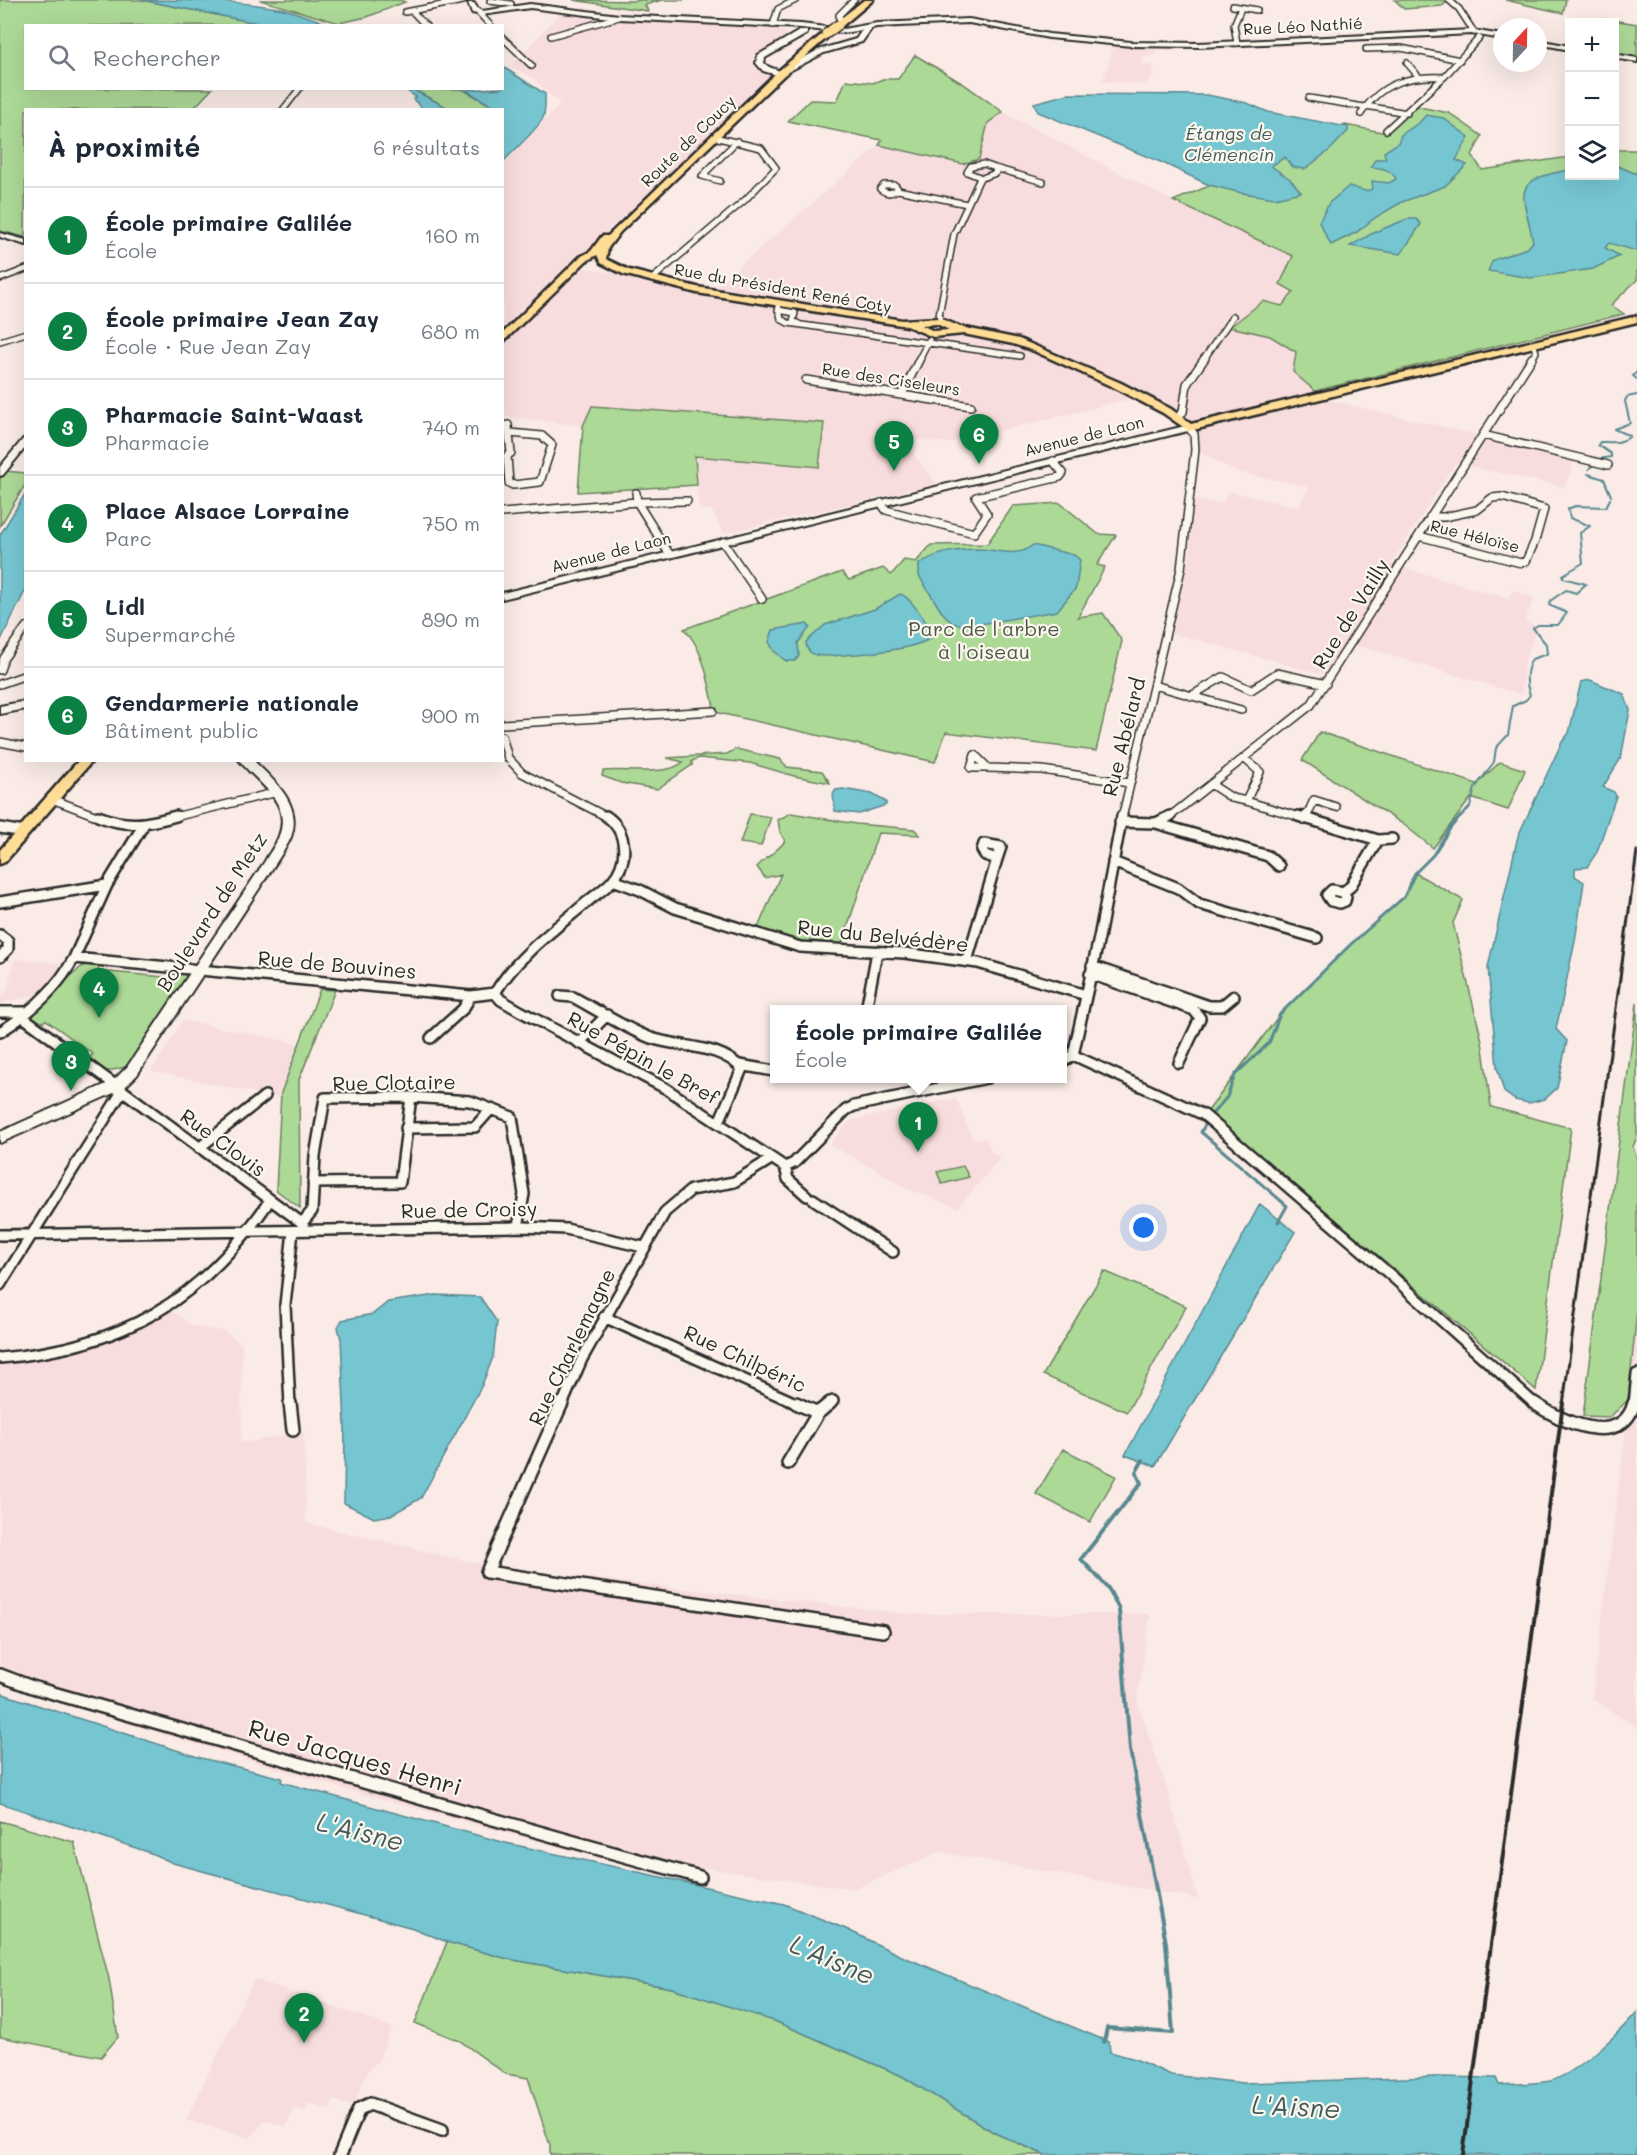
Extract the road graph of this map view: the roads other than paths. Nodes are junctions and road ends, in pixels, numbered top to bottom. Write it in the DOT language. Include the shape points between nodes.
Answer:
graph roads {
  1 [pos="796,0"];
  2 [pos="854,0"];
  3 [pos="1449,0"];
  4 [pos="468,1"];
  5 [pos="490,1"];
  6 [pos="867,1"];
  7 [pos="511,4"];
  8 [pos="1233,6"];
  9 [pos="1241,8"];
  10 [pos="1257,10"];
  11 [pos="483,14"];
  12 [pos="619,17"];
  13 [pos="424,24"];
  14 [pos="490,24"];
  15 [pos="773,25"];
  16 [pos="832,28"];
  17 [pos="802,29"];
  18 [pos="865,30"];
  19 [pos="792,35"];
  20 [pos="551,36"];
  21 [pos="1475,36"];
  22 [pos="1493,36"];
  23 [pos="504,39"];
  24 [pos="1237,43"];
  25 [pos="1547,44"];
  26 [pos="1565,47"];
  27 [pos="1366,49"];
  28 [pos="1619,57"];
  29 [pos="1460,60"];
  30 [pos="1637,60"];
  31 [pos="760,63"];
  32 [pos="1407,63"];
  33 [pos="532,66"];
  34 [pos="788,67"];
  35 [pos="780,74"];
  36 [pos="1419,77"];
  37 [pos="1444,77"];
  38 [pos="298,90"];
  39 [pos="1309,98"];
  40 [pos="1365,107"];
  41 [pos="285,108"];
  42 [pos="1407,113"];
  43 [pos="1361,114"];
  44 [pos="1386,130"];
  45 [pos="714,137"];
  46 [pos="737,141"];
  47 [pos="996,171"];
  48 [pos="980,178"];
  49 [pos="720,181"];
  50 [pos="1043,182"];
  51 [pos="898,190"];
  52 [pos="967,204"];
  53 [pos="0,235"];
  54 [pos="24,242"];
  55 [pos="594,262"];
  56 [pos="24,270"];
  57 [pos="0,279"];
  58 [pos="652,279"];
  59 [pos="781,307"];
  60 [pos="1233,316"];
  61 [pos="1637,319"];
  62 [pos="799,324"];
  63 [pos="934,329"];
  64 [pos="24,334"];
  65 [pos="504,338"];
  66 [pos="0,341"];
  67 [pos="1533,344"];
  68 [pos="1020,356"];
  69 [pos="806,380"];
  70 [pos="902,394"];
  71 [pos="971,406"];
  72 [pos="1177,418"];
  73 [pos="1189,428"];
  74 [pos="1484,435"];
  75 [pos="24,443"];
  76 [pos="505,457"];
  77 [pos="1053,461"];
  78 [pos="1608,465"];
  79 [pos="1,471"];
  80 [pos="636,493"];
  81 [pos="687,501"];
  82 [pos="637,502"];
  83 [pos="881,503"];
  84 [pos="504,513"];
  85 [pos="1430,517"];
  86 [pos="1419,536"];
  87 [pos="723,542"];
  88 [pos="670,555"];
  89 [pos="504,596"];
  90 [pos="762,599"];
  91 [pos="24,630"];
  92 [pos="0,670"];
  93 [pos="24,676"];
  94 [pos="0,684"];
  95 [pos="1326,684"];
  96 [pos="1154,685"];
  97 [pos="1191,696"];
  98 [pos="24,705"];
  99 [pos="0,710"];
  100 [pos="1241,710"];
  101 [pos="713,711"];
  102 [pos="504,724"];
  103 [pos="0,742"];
  104 [pos="504,744"];
  105 [pos="24,747"];
  106 [pos="1245,759"];
  107 [pos="86,762"];
  108 [pos="247,762"];
  109 [pos="989,769"];
  110 [pos="1129,783"];
  111 [pos="1212,785"];
  112 [pos="278,792"];
  113 [pos="52,799"];
  114 [pos="1246,801"];
  115 [pos="1336,807"];
  116 [pos="1305,819"];
  117 [pos="1120,822"];
  118 [pos="1156,823"];
  119 [pos="144,824"];
  120 [pos="0,828"];
  121 [pos="24,832"];
  122 [pos="1378,840"];
  123 [pos="1392,840"];
  124 [pos="0,859"];
  125 [pos="997,859"];
  126 [pos="1113,862"];
  127 [pos="1279,866"];
  128 [pos="613,880"];
  129 [pos="107,885"];
  130 [pos="1343,892"];
  131 [pos="0,902"];
  132 [pos="0,935"];
  133 [pos="1317,938"];
  134 [pos="877,952"];
  135 [pos="0,957"];
  136 [pos="74,958"];
  137 [pos="967,961"];
  138 [pos="199,970"];
  139 [pos="1091,970"];
  140 [pos="495,993"];
  141 [pos="1086,995"];
  142 [pos="475,996"];
  143 [pos="560,996"];
  144 [pos="1234,996"];
  145 [pos="867,1005"];
  146 [pos="0,1012"];
  147 [pos="25,1014"];
  148 [pos="607,1016"];
  149 [pos="0,1032"];
  150 [pos="431,1038"];
  151 [pos="579,1042"];
  152 [pos="1073,1055"];
  153 [pos="1067,1059"];
  154 [pos="1179,1063"];
  155 [pos="740,1065"];
  156 [pos="770,1070"];
  157 [pos="963,1083"];
  158 [pos="118,1085"];
  159 [pos="265,1096"];
  160 [pos="411,1097"];
  161 [pos="491,1109"];
  162 [pos="719,1122"];
  163 [pos="406,1129"];
  164 [pos="0,1138"];
  165 [pos="199,1148"];
  166 [pos="771,1159"];
  167 [pos="785,1167"];
  168 [pos="313,1183"];
  169 [pos="270,1200"];
  170 [pos="303,1226"];
  171 [pos="518,1227"];
  172 [pos="249,1231"];
  173 [pos="293,1231"];
  174 [pos="0,1235"];
  175 [pos="32,1235"];
  176 [pos="643,1247"];
  177 [pos="893,1252"];
  178 [pos="0,1285"];
  179 [pos="604,1317"];
  180 [pos="0,1358"];
  181 [pos="1637,1374"];
  182 [pos="833,1401"];
  183 [pos="818,1413"];
  184 [pos="293,1430"];
  185 [pos="788,1463"];
  186 [pos="883,1631"];
  187 [pos="0,1675"];
  188 [pos="700,1877"];
  189 [pos="442,2130"];
  190 [pos="340,2155"];
  1 -- 15 [label="street" via="778,9"];
  2 -- 16 [label="street"];
  3 -- 21 [label="street"];
  4 -- 11 [label="main road"];
  4 -- 13 [label="street" via="409,12"];
  5 -- 7 [label="street"];
  6 -- 16 [label="main road, Route de Coucy"];
  8 -- 9 [label="street"];
  9 -- 10 [label="street"];
  9 -- 24 [label="street" via="1232,28"];
  11 -- 12 [label="main road" via="530,6"];
  11 -- 14 [label="street"];
  12 -- 15 [label="main road"];
  12 -- 20 [label="street"];
  15 -- 17 [label="main road"];
  15 -- 19 [label="main road"];
  16 -- 17 [label="main road"];
  16 -- 18 [label="main road"];
  16 -- 34 [label="main road, Route de Coucy"];
  17 -- 19 [label="main road"];
  18 -- 24 [label="main road, Rue Léo Nathié" via="969,21 1046,35 1125,43"];
  18 -- 35 [label="main road, Rue Léo Nathié" via="858,42 823,51"];
  19 -- 31 [label="main road" via="761,57"];
  21 -- 22 [label="main road, Rue Léo Nathié"];
  21 -- 24 [label="main road, Rue Léo Nathié" via="1444,33"];
  21 -- 29 [label="street"];
  23 -- 33 [label="street"];
  25 -- 26 [label="main road"];
  27 -- 29 [label="street" via="1401,48"];
  28 -- 30 [label="main road"];
  29 -- 37 [label="street"];
  31 -- 34 [label="main road"];
  31 -- 35 [label="main road"];
  32 -- 36 [label="street"];
  34 -- 35 [label="main road, Route de Coucy"];
  35 -- 45 [label="main road, Route de Coucy"];
  36 -- 37 [label="street"];
  36 -- 40 [label="street" via="1388,86 1371,97"];
  37 -- 42 [label="street"];
  38 -- 41 [label="street"];
  39 -- 40 [label="street"];
  40 -- 42 [label="street"];
  40 -- 43 [label="street"];
  42 -- 44 [label="street"];
  45 -- 46 [label="street"];
  45 -- 55 [label="main road, Route de Coucy" via="617,230"];
  46 -- 49 [label="street" via="702,176"];
  46 -- 58 [label="street" via="760,148 776,168"];
  47 -- 48 [label="street"];
  47 -- 48 [label="street" via="979,164 968,168 968,174"];
  47 -- 50 [label="street"];
  48 -- 52 [label="street"];
  51 -- 52 [label="street"];
  52 -- 63 [label="street" via="954,234"];
  53 -- 54 [label="street"];
  55 -- 58 [label="main road, Rue du Président René Coty"];
  55 -- 65 [label="main road" via="559,285"];
  56 -- 57 [label="street"];
  58 -- 59 [label="main road, Rue du Président René Coty"];
  59 -- 62 [label="street" via="795,313 794,322"];
  59 -- 62 [label="street" via="784,322"];
  59 -- 63 [label="main road, Rue du Président René Coty"];
  60 -- 72 [label="street" via="1187,384 1183,412"];
  61 -- 67 [label="main road, Avenue de Laon"];
  62 -- 63 [label="street"];
  63 -- 68 [label="street"];
  63 -- 70 [label="street"];
  63 -- 72 [label="main road, Rue du Président René Coty" via="992,338 1050,355"];
  64 -- 66 [label="street"];
  67 -- 73 [label="main road, Avenue de Laon"];
  67 -- 74 [label="street, Rue de Vailly" via="1536,352"];
  69 -- 70 [label="street, Rue des Ciseleurs"];
  70 -- 71 [label="street, Rue des Ciseleurs"];
  72 -- 73 [label="main road"];
  73 -- 77 [label="main road, Avenue de Laon"];
  73 -- 96 [label="street, Rue Abélard" via="1194,434 1195,450 1181,569"];
  74 -- 78 [label="street"];
  74 -- 85 [label="street, Rue de Vailly"];
  75 -- 79 [label="street"];
  76 -- 76 [label="street" via="510,483 536,483 542,480 552,445 542,436 509,429 511,453"];
  77 -- 83 [label="main road, Avenue de Laon"];
  77 -- 83 [label="street" via="1063,473 1060,477 976,497 987,514 974,533 886,510"];
  80 -- 82 [label="street"];
  81 -- 82 [label="street"];
  82 -- 84 [label="street"];
  82 -- 88 [label="street"];
  83 -- 87 [label="main road, Avenue de Laon"];
  85 -- 86 [label="street, Rue de Vailly"];
  85 -- 86 [label="street, Rue Héloïse" via="1477,510 1492,498 1503,497 1545,509 1536,544 1521,563"];
  86 -- 95 [label="street, Rue de Vailly"];
  87 -- 88 [label="main road, Avenue de Laon"];
  87 -- 90 [label="street"];
  88 -- 89 [label="main road, Avenue de Laon"];
  91 -- 92 [label="street"];
  93 -- 94 [label="street"];
  95 -- 97 [label="street" via="1277,673 1251,690 1223,677"];
  95 -- 106 [label="street, Rue de Vailly" via="1305,712"];
  96 -- 97 [label="street"];
  96 -- 110 [label="street, Rue Abélard"];
  97 -- 100 [label="street"];
  98 -- 99 [label="main road"];
  101 -- 102 [label="street"];
  103 -- 105 [label="street"];
  104 -- 128 [label="street" via="508,759 519,770 602,812 614,822 626,847"];
  106 -- 111 [label="street, Rue de Vailly"];
  106 -- 114 [label="street" via="1260,772"];
  107 -- 113 [label="main road"];
  108 -- 112 [label="main road, Boulevard de Metz"];
  109 -- 110 [label="street" via="1042,770"];
  110 -- 117 [label="street, Rue Abélard"];
  111 -- 114 [label="street" via="1232,798"];
  111 -- 118 [label="street, Rue de Vailly"];
  112 -- 119 [label="street"];
  112 -- 138 [label="main road, Boulevard de Metz" via="289,812 287,833"];
  113 -- 119 [label="street" via="118,824"];
  113 -- 121 [label="main road"];
  114 -- 116 [label="street"];
  115 -- 116 [label="street" via="1314,800"];
  116 -- 122 [label="street"];
  117 -- 118 [label="street"];
  117 -- 126 [label="street, Rue Abélard"];
  118 -- 127 [label="street" via="1268,856"];
  119 -- 129 [label="street"];
  120 -- 121 [label="street"];
  121 -- 124 [label="main road"];
  122 -- 123 [label="street"];
  122 -- 130 [label="street" via="1350,887"];
  125 -- 137 [label="street"];
  126 -- 133 [label="street" via="1178,888 1199,904"];
  126 -- 139 [label="street, Rue Abélard"];
  128 -- 134 [label="street, Rue du Belvédère" via="675,908 775,940 811,948"];
  128 -- 140 [label="street" via="523,959"];
  129 -- 131 [label="street"];
  129 -- 136 [label="street"];
  132 -- 135 [label="street" via="5,936 9,945"];
  134 -- 137 [label="street, Rue du Belvédère"];
  134 -- 145 [label="street"];
  136 -- 138 [label="street, Rue de Bouvines"];
  136 -- 147 [label="street" via="68,973"];
  137 -- 141 [label="street, Rue du Belvédère"];
  138 -- 142 [label="street, Rue de Bouvines"];
  138 -- 158 [label="main road, Boulevard de Metz" via="132,1071"];
  139 -- 141 [label="street, Rue Abélard"];
  139 -- 144 [label="street" via="1209,1006 1222,1006"];
  139 -- 154 [label="street" via="1194,1010 1200,1018"];
  140 -- 142 [label="street, Rue de Bouvines"];
  140 -- 151 [label="street, Rue Pépin le Bref" via="501,1000"];
  141 -- 152 [label="street, Rue Abélard"];
  142 -- 150 [label="street"];
  143 -- 148 [label="street" via="573,997"];
  146 -- 147 [label="street"];
  147 -- 149 [label="street"];
  147 -- 158 [label="street, Rue Clovis"];
  148 -- 151 [label="street"];
  148 -- 155 [label="street" via="650,1037 727,1055"];
  151 -- 162 [label="street, Rue Pépin le Bref"];
  152 -- 153 [label="street"];
  152 -- 181 [label="street" via="1204,1115 1535,1404 1555,1417 1589,1426 1622,1424 1633,1408"];
  155 -- 156 [label="street"];
  155 -- 162 [label="street" via="742,1069"];
  157 -- 167 [label="street" via="854,1106"];
  158 -- 164 [label="main road"];
  158 -- 165 [label="street, Rue Clovis"];
  158 -- 175 [label="street" via="120,1095"];
  159 -- 165 [label="street"];
  160 -- 161 [label="street, Rue Clotaire" via="470,1101"];
  160 -- 163 [label="street"];
  160 -- 168 [label="street, Rue Clotaire" via="325,1098"];
  161 -- 163 [label="street" via="475,1127"];
  161 -- 171 [label="street, Rue Clotaire" via="512,1117 524,1194"];
  162 -- 166 [label="street, Rue Pépin le Bref"];
  163 -- 168 [label="street" via="400,1182"];
  165 -- 169 [label="street, Rue Clovis"];
  166 -- 167 [label="street, Rue Pépin le Bref"];
  166 -- 176 [label="street, Rue Charlemagne" via="734,1182 691,1190 665,1212"];
  167 -- 177 [label="street" via="788,1179 810,1197"];
  168 -- 170 [label="street, Rue Clotaire" via="312,1211"];
  169 -- 170 [label="street, Rue Clovis"];
  169 -- 172 [label="street"];
  170 -- 171 [label="street, Rue de Croisy"];
  170 -- 173 [label="street, Rue de Croisy"];
  171 -- 176 [label="street, Rue de Croisy" via="566,1229"];
  172 -- 173 [label="street, Rue de Croisy"];
  172 -- 175 [label="street, Rue de Croisy"];
  172 -- 180 [label="street" via="207,1275 147,1320 105,1339 49,1355"];
  173 -- 184 [label="street" via="286,1298 287,1383"];
  174 -- 175 [label="street, Rue de Croisy"];
  175 -- 178 [label="street"];
  176 -- 179 [label="street, Rue Charlemagne"];
  179 -- 183 [label="street, Rue Chilpéric"];
  179 -- 186 [label="street, Rue Charlemagne" via="487,1572"];
  182 -- 183 [label="street"];
  183 -- 185 [label="street, Rue Chilpéric"];
  187 -- 188 [label="street, Rue Jacques Henri"];
  189 -- 190 [label="street" via="364,2105"];
}
